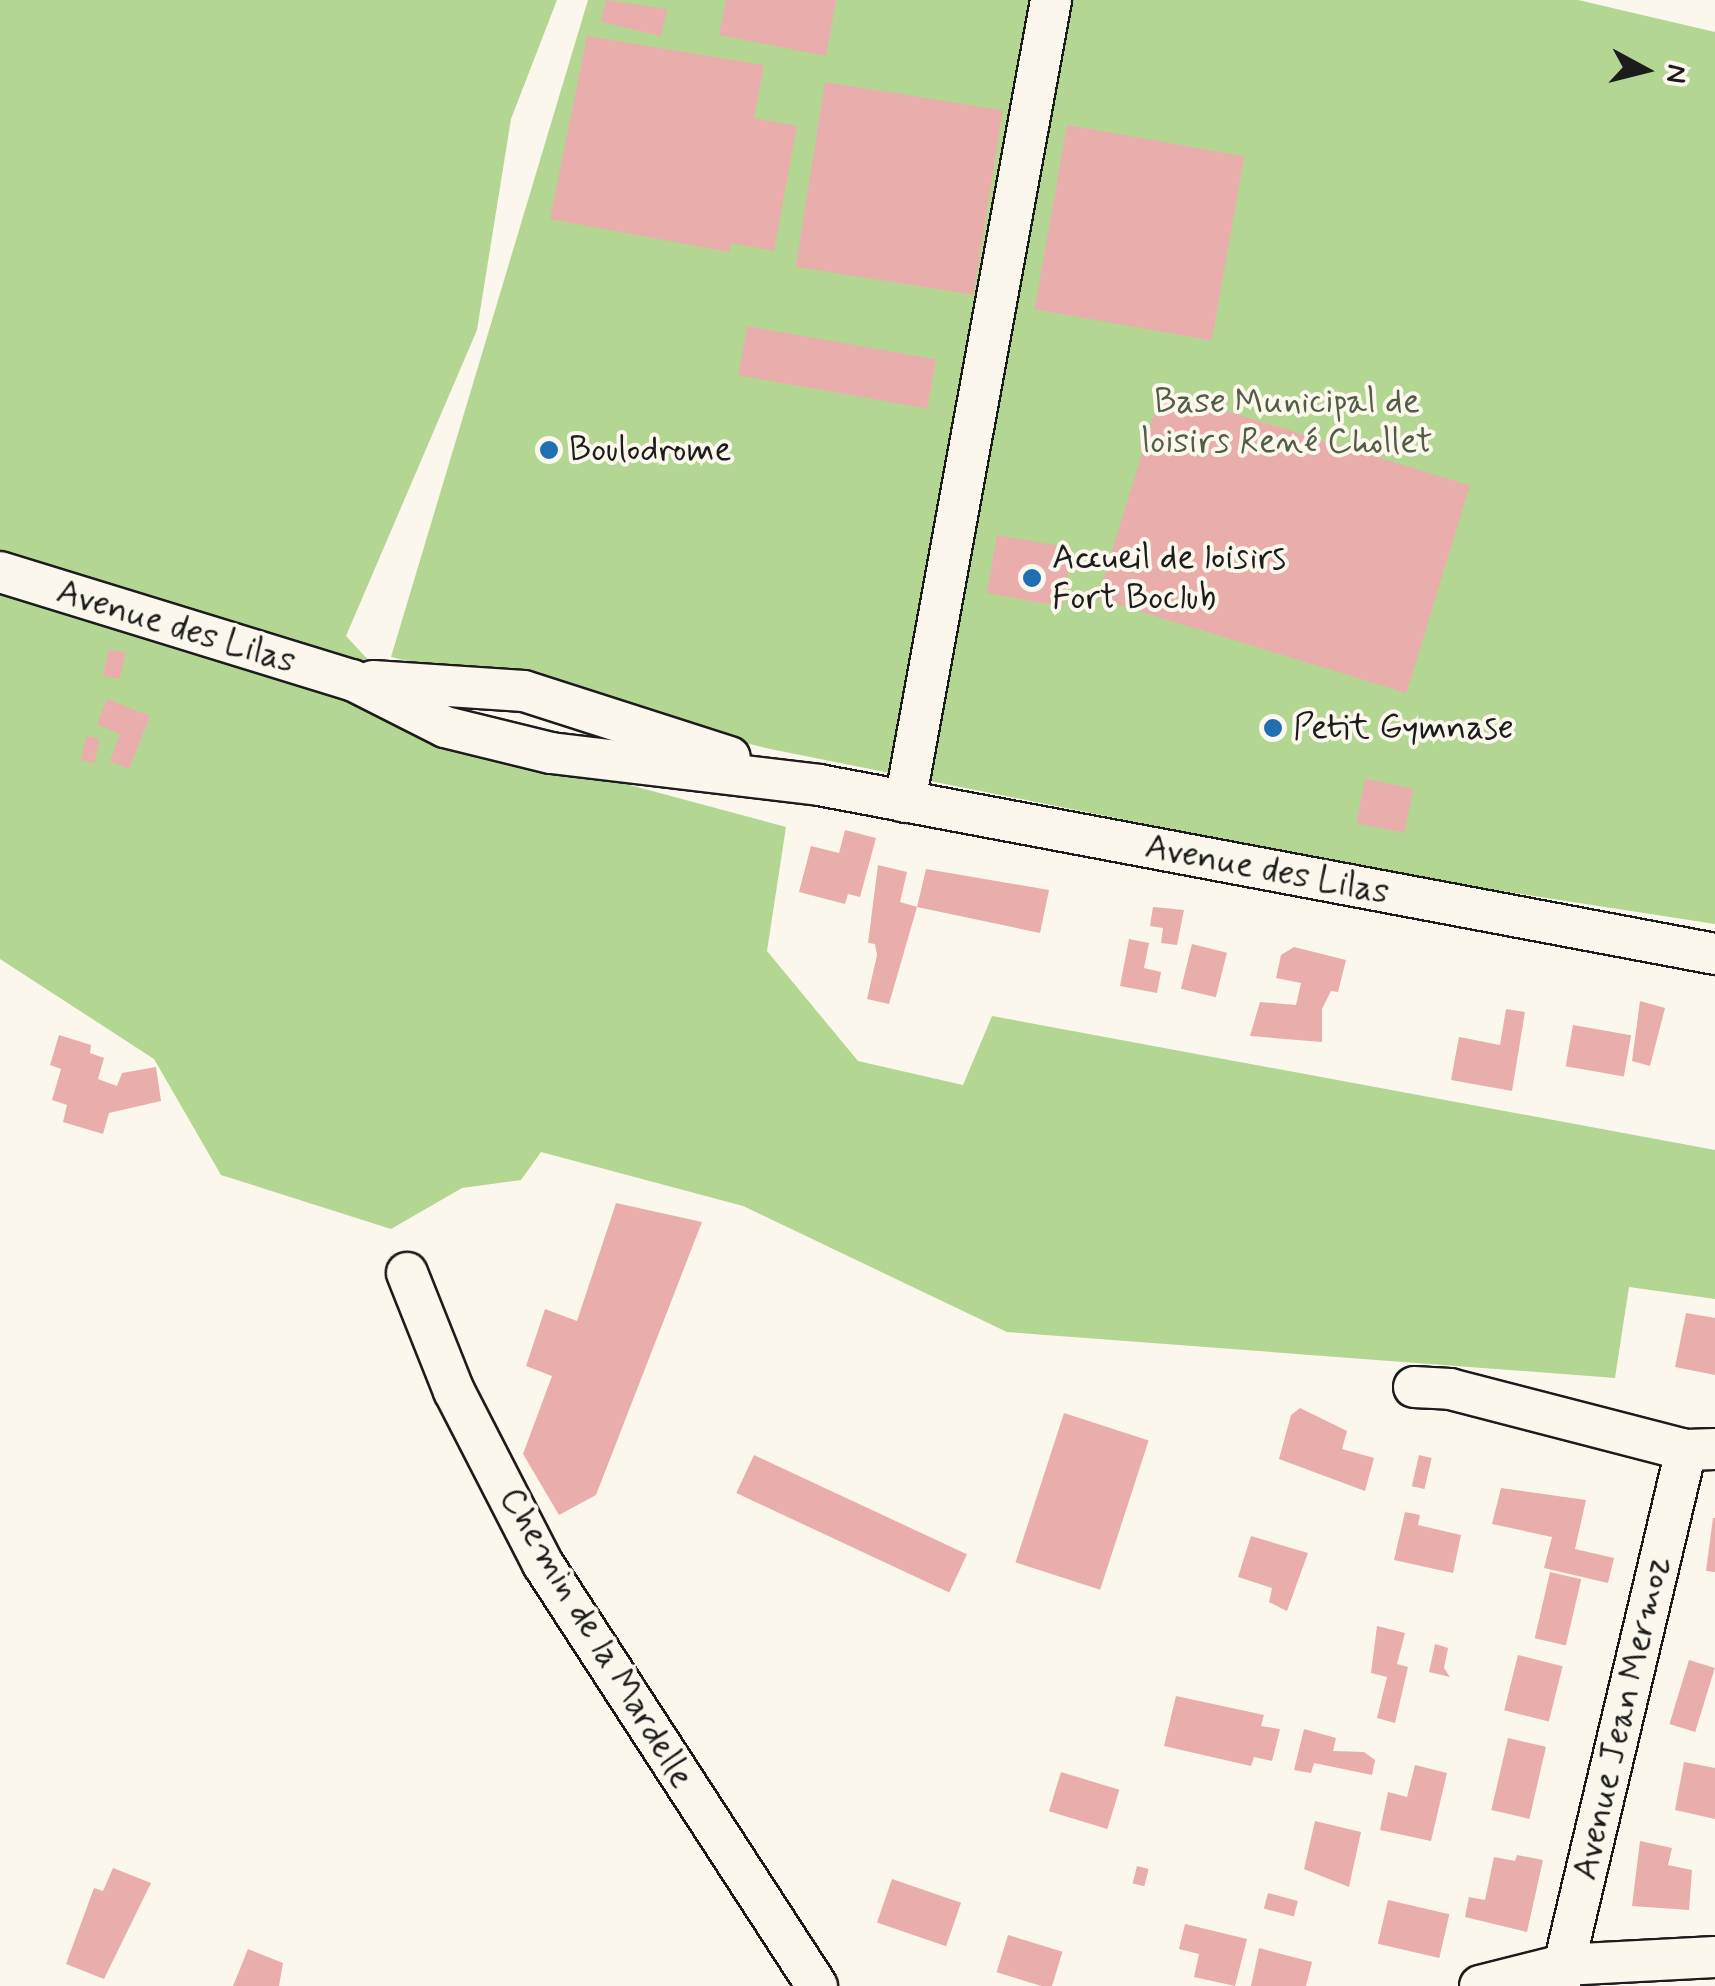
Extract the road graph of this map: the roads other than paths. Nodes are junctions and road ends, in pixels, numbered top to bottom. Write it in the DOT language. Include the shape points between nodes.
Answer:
graph roads {
  1 [pos="1051,0"];
  2 [pos="0,572"];
  3 [pos="352,680"];
  4 [pos="542,697"];
  5 [pos="534,749"];
  6 [pos="820,785"];
  7 [pos="905,802"];
  8 [pos="1715,954"];
  9 [pos="407,1272"];
  10 [pos="1414,1386"];
  11 [pos="1700,1449"];
  12 [pos="1715,1957"];
  13 [pos="1561,1976"];
  14 [pos="816,1986"];
  15 [pos="1480,1986"];
  1 -- 7 [label="street"];
  2 -- 3 [label="street, Avenue des Lilas"];
  3 -- 4 [label="street, Avenue des Lilas"];
  3 -- 5 [label="street, Avenue des Lilas" via="445,726"];
  4 -- 5 [label="street"];
  4 -- 6 [label="street, Avenue des Lilas"];
  5 -- 6 [label="street, Avenue des Lilas"];
  6 -- 7 [label="street, Avenue des Lilas"];
  7 -- 8 [label="street, Avenue des Lilas"];
  9 -- 14 [label="street, Chemin de la Mardelle" via="454,1390 543,1564"];
  10 -- 11 [label="street"];
  11 -- 13 [label="street, Avenue Jean Mermoz"];
  12 -- 13 [label="street"];
  13 -- 15 [label="street"];
}
